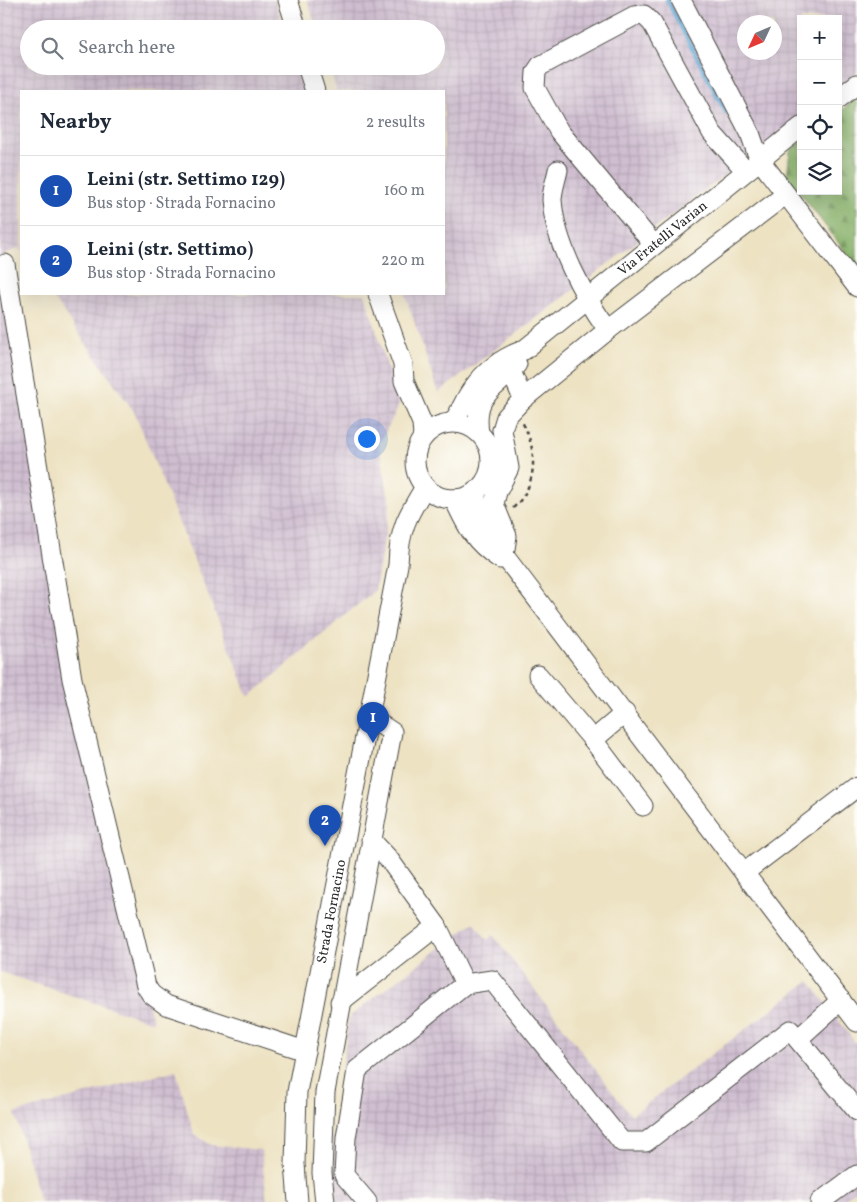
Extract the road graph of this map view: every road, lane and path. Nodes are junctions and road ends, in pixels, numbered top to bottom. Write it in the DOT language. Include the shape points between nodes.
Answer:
graph roads {
  1 [pos="288,0"];
  2 [pos="681,0"];
  3 [pos="294,20"];
  4 [pos="310,75"];
  5 [pos="857,84"];
  6 [pos="314,90"];
  7 [pos="842,96"];
  8 [pos="797,130"];
  9 [pos="752,164"];
  10 [pos="558,170"];
  11 [pos="785,195"];
  12 [pos="654,245"];
  13 [pos="5,264"];
  14 [pos="857,287"];
  15 [pos="378,295"];
  16 [pos="586,300"];
  17 [pos="608,330"];
  18 [pos="403,364"];
  19 [pos="505,367"];
  20 [pos="523,399"];
  21 [pos="520,419"];
  22 [pos="450,423"];
  23 [pos="479,433"];
  24 [pos="423,437"];
  25 [pos="425,487"];
  26 [pos="476,491"];
  27 [pos="449,499"];
  28 [pos="508,512"];
  29 [pos="504,555"];
  30 [pos="398,565"];
  31 [pos="515,570"];
  32 [pos="538,675"];
  33 [pos="625,713"];
  34 [pos="369,717"];
  35 [pos="593,740"];
  36 [pos="857,787"];
  37 [pos="643,806"];
  38 [pos="371,840"];
  39 [pos="746,872"];
  40 [pos="437,926"];
  41 [pos="465,984"];
  42 [pos="840,1000"];
  43 [pos="340,1002"];
  44 [pos="857,1022"];
  45 [pos="798,1039"];
  46 [pos="305,1051"];
  47 [pos="855,1103"];
  48 [pos="351,1107"];
  49 [pos="325,1109"];
  50 [pos="857,1175"];
  51 [pos="298,1202"];
  52 [pos="325,1202"];
  53 [pos="366,1202"];
  54 [pos="820,1202"];
  1 -- 3 [label="street"];
  2 -- 9 [label="street" via="750,133"];
  4 -- 6 [label="street"];
  5 -- 7 [label="street"];
  8 -- 9 [label="street, Via Fratelli Varian"];
  9 -- 11 [label="street"];
  9 -- 12 [label="street, Via Fratelli Varian"];
  9 -- 12 [label="street" via="712,133 652,23 644,15 634,16 540,66 536,72 535,88 559,131"];
  10 -- 16 [label="street" via="552,200 572,268"];
  11 -- 14 [label="street"];
  11 -- 17 [label="street"];
  12 -- 16 [label="street, Via Fratelli Varian"];
  13 -- 46 [label="street" via="72,679 146,986 166,1005"];
  15 -- 18 [label="street"];
  16 -- 17 [label="street"];
  16 -- 19 [label="street, Via Fratelli Varian" via="524,350 507,356"];
  17 -- 20 [label="street"];
  18 -- 22 [label="street" via="428,409"];
  18 -- 24 [label="street" via="404,381 422,423"];
  19 -- 20 [label="street"];
  19 -- 22 [label="street, Via Fratelli Varian" via="484,375"];
  19 -- 23 [label="street, Via Fratelli Varian" via="481,402 477,416"];
  20 -- 29 [label="street" via="506,418 502,430 509,468 494,504 507,536"];
  21 -- 28 [label="path" via="530,437 532,473 524,494"];
  22 -- 23 [label="street" via="462,424"];
  22 -- 24 [label="street" via="438,425"];
  23 -- 26 [label="street" via="491,456 488,476"];
  24 -- 25 [label="street" via="416,452 415,468"];
  25 -- 27 [label="street"];
  25 -- 30 [label="street, Strada Fornacino" via="402,527"];
  26 -- 27 [label="street" via="466,497"];
  26 -- 29 [label="street" via="480,521"];
  27 -- 30 [label="street, Strada Fornacino" via="432,502 419,514"];
  27 -- 31 [label="street" via="478,544"];
  29 -- 31 [label="street"];
  30 -- 34 [label="street, Strada Fornacino"];
  31 -- 33 [label="street"];
  32 -- 35 [label="street"];
  33 -- 35 [label="street"];
  33 -- 39 [label="street"];
  34 -- 38 [label="street" via="392,732"];
  34 -- 46 [label="street, Strada Fornacino"];
  35 -- 37 [label="street"];
  36 -- 39 [label="street"];
  38 -- 40 [label="street" via="388,858"];
  38 -- 43 [label="street"];
  39 -- 42 [label="street"];
  40 -- 41 [label="street"];
  40 -- 43 [label="street"];
  41 -- 45 [label="street" via="492,980 622,1142 646,1142 790,1030"];
  41 -- 48 [label="street" via="357,1070"];
  42 -- 44 [label="street"];
  42 -- 45 [label="street"];
  43 -- 49 [label="street"];
  45 -- 47 [label="street"];
  46 -- 51 [label="street, Strada Fornacino" via="297,1092 295,1130"];
  48 -- 49 [label="street"];
  48 -- 53 [label="street" via="344,1175"];
  49 -- 52 [label="street" via="322,1173"];
  50 -- 54 [label="street"];
}
